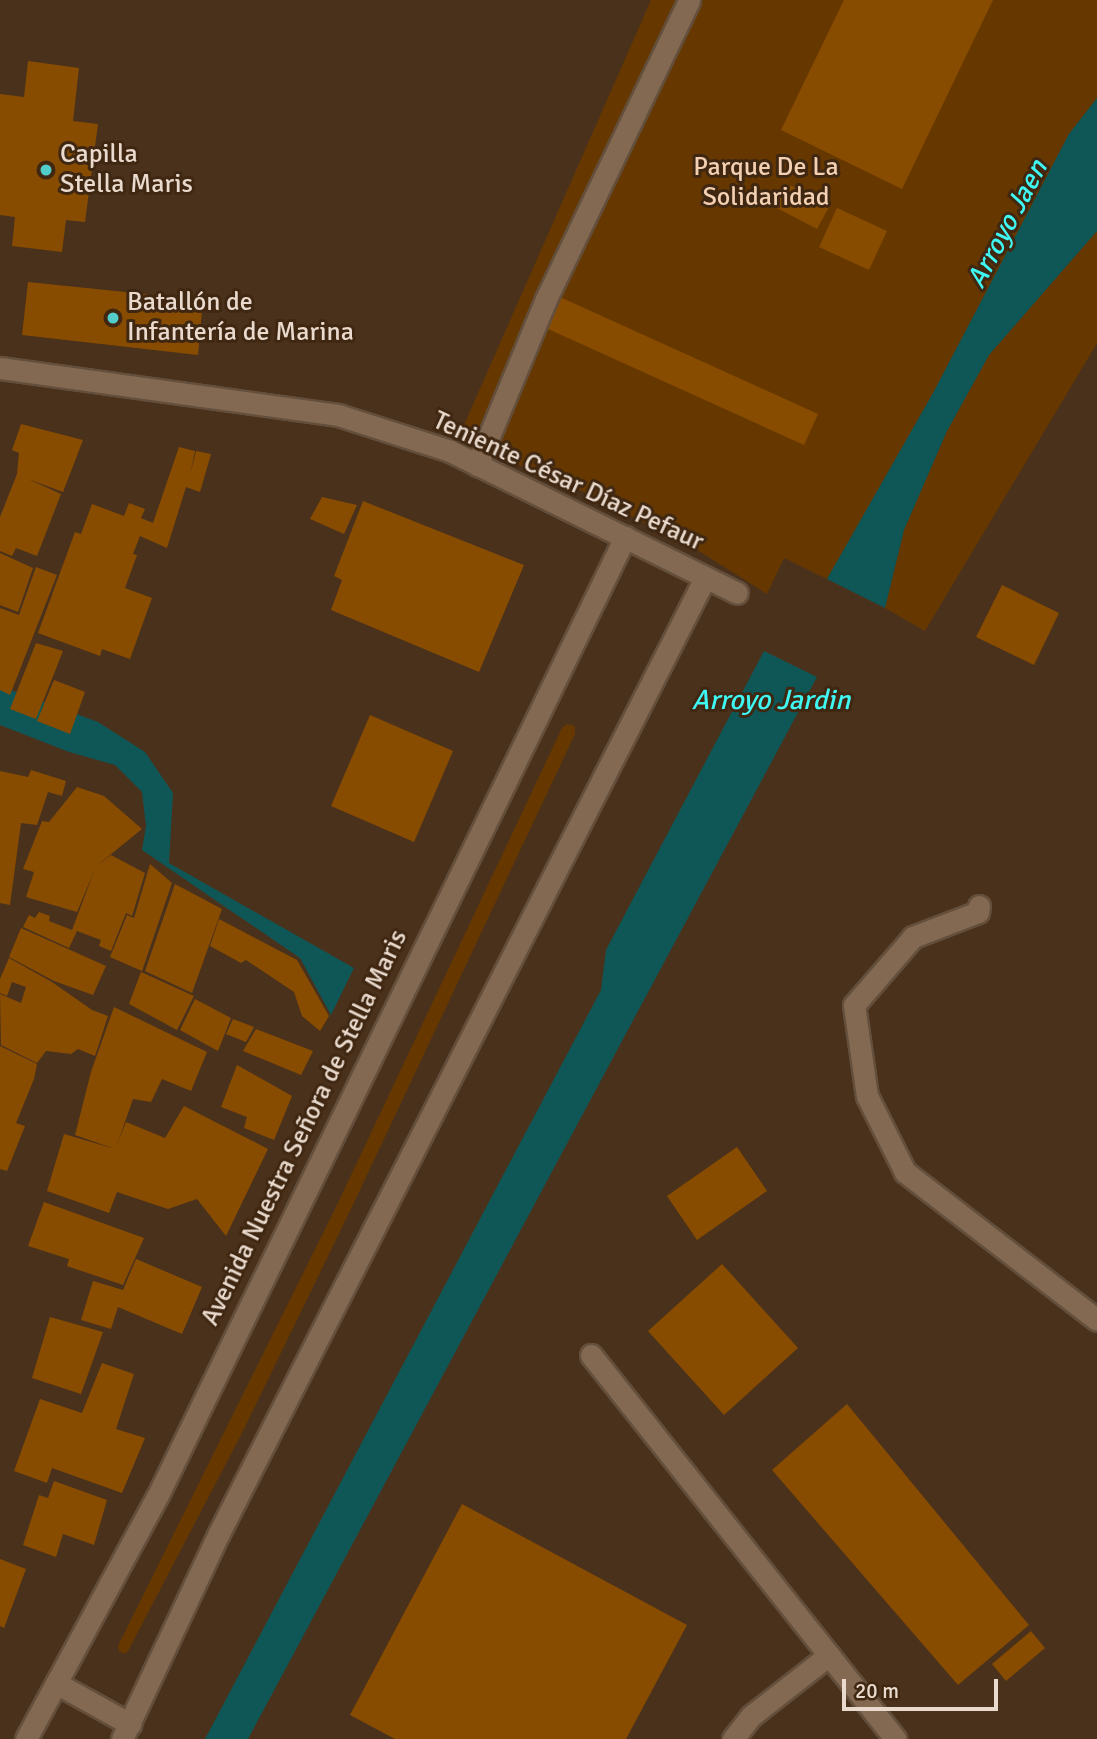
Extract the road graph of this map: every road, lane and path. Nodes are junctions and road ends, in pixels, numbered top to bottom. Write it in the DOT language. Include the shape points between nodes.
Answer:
graph roads {
  1 [pos="690,0"];
  2 [pos="0,369"];
  3 [pos="477,465"];
  4 [pos="625,537"];
  5 [pos="705,578"];
  6 [pos="737,593"];
  7 [pos="979,906"];
  8 [pos="1097,1320"];
  9 [pos="591,1354"];
  10 [pos="829,1655"];
  11 [pos="56,1683"];
  12 [pos="126,1731"];
  13 [pos="26,1739"];
  14 [pos="733,1739"];
  15 [pos="895,1739"];
  1 -- 3 [label="street" via="546,299"];
  2 -- 3 [label="street, Teniente César Díaz Pefaur" via="338,415 450,451"];
  3 -- 4 [label="street, Teniente César Díaz Pefaur"];
  4 -- 5 [label="street, Teniente César Díaz Pefaur"];
  4 -- 11 [label="street, Avenida Nuestra Señora de Stella Maris" via="158,1495"];
  5 -- 6 [label="street, Teniente César Díaz Pefaur"];
  5 -- 12 [label="street" via="219,1532"];
  7 -- 8 [label="street" via="978,912 913,937 854,1005 867,1096 905,1172"];
  9 -- 10 [label="street"];
  10 -- 14 [label="street" via="751,1716"];
  10 -- 15 [label="street"];
  11 -- 12 [label="street"];
  11 -- 13 [label="street, Avenida Nuestra Señora de Stella Maris"];
}
